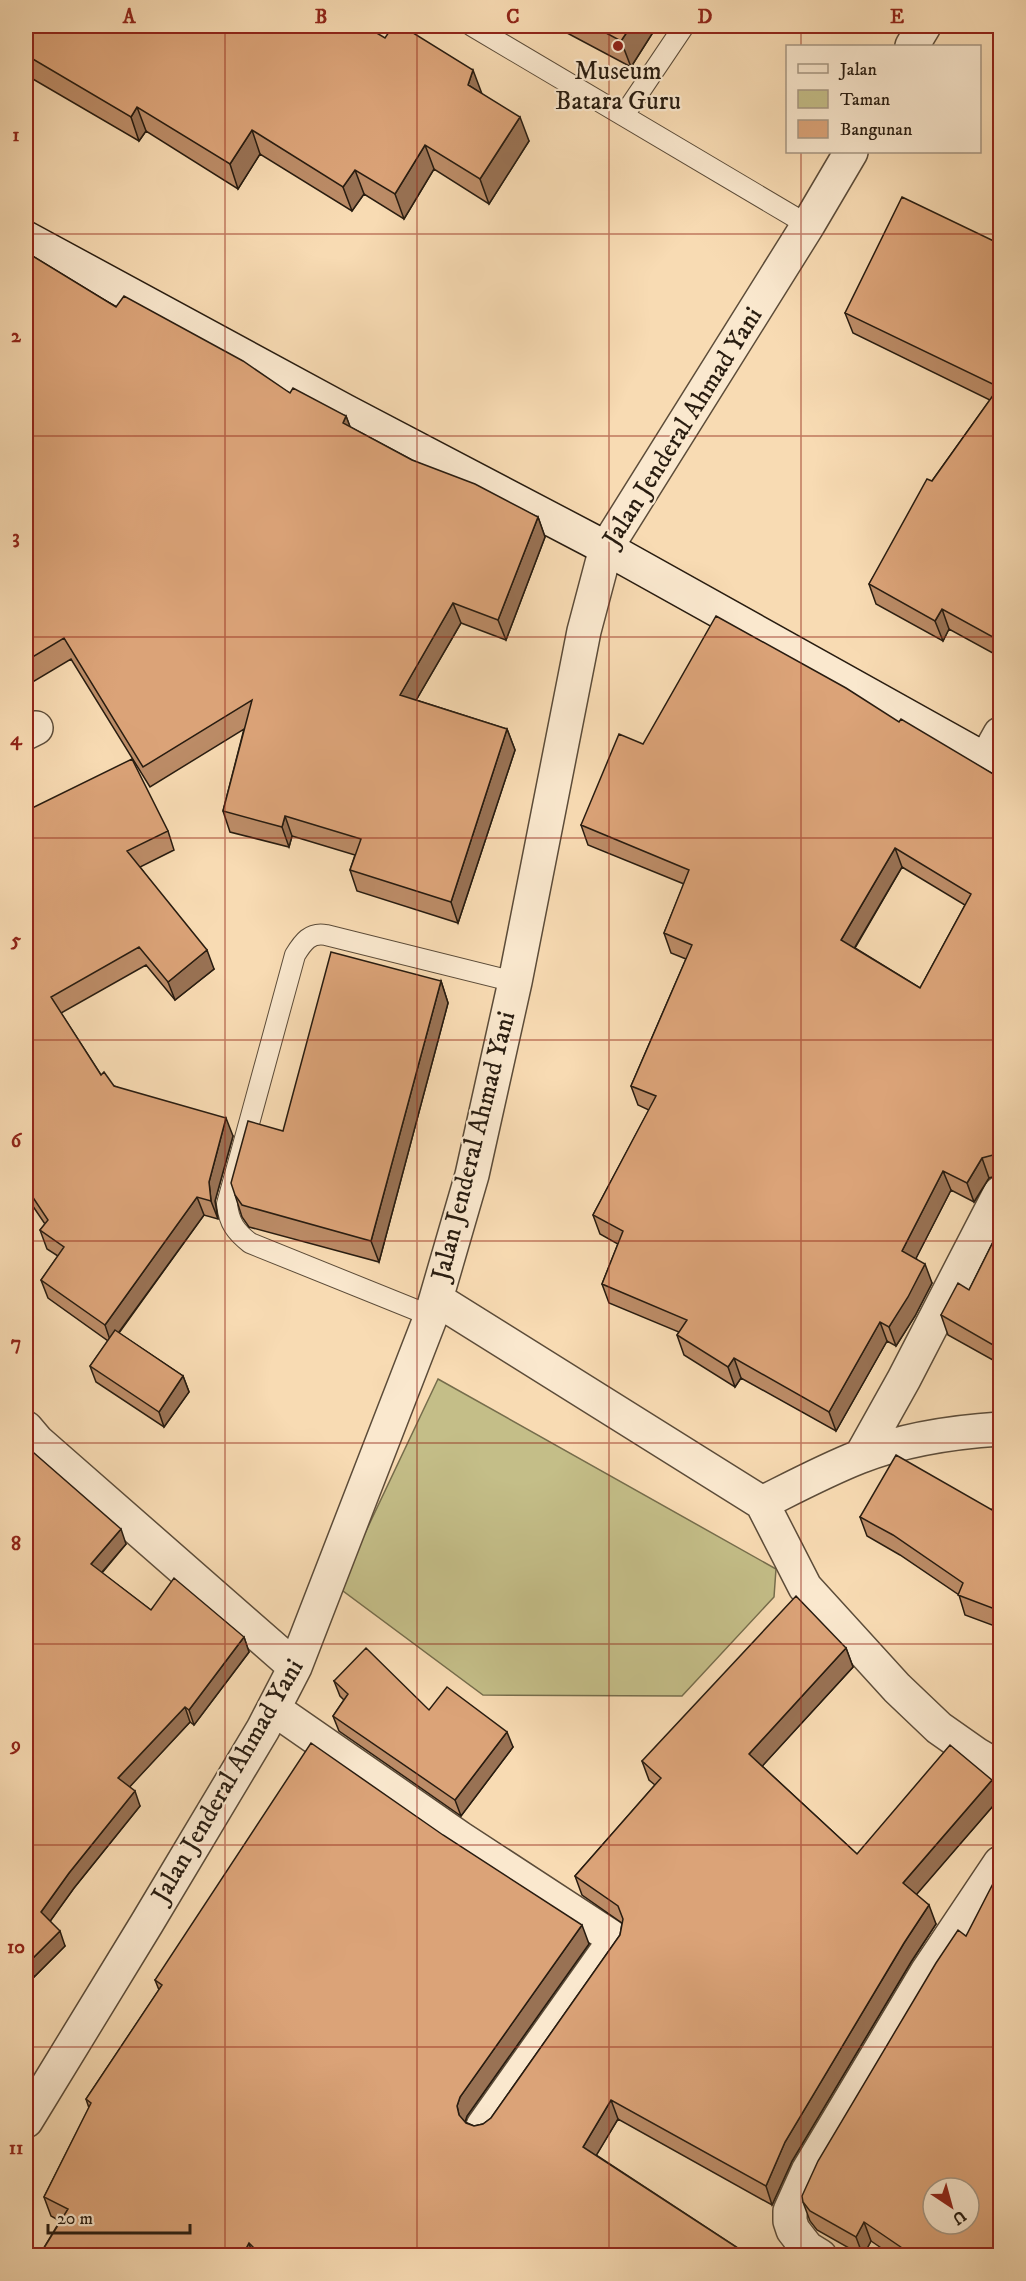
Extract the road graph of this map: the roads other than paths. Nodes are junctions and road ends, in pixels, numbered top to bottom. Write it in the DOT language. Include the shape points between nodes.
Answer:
graph roads {
  1 [pos="472,26"];
  2 [pos="684,26"];
  3 [pos="924,26"];
  4 [pos="913,45"];
  5 [pos="624,116"];
  6 [pos="850,153"];
  7 [pos="808,225"];
  8 [pos="26,238"];
  9 [pos="606,548"];
  10 [pos="996,754"];
  11 [pos="515,982"];
  12 [pos="1000,1193"];
  13 [pos="433,1308"];
  14 [pos="1000,1429"];
  15 [pos="29,1440"];
  16 [pos="861,1456"];
  17 [pos="762,1503"];
  18 [pos="296,1667"];
  19 [pos="273,1708"];
  20 [pos="1000,1768"];
  21 [pos="1000,1863"];
  22 [pos="26,2121"];
  23 [pos="483,2126"];
  24 [pos="820,2256"];
  1 -- 5 [label="lane"];
  2 -- 5 [label="lane"];
  3 -- 4 [label="street"];
  5 -- 7 [label="lane"];
  6 -- 7 [label="street, Jalan Jenderal Ahmad Yani"];
  7 -- 9 [label="street, Jalan Jenderal Ahmad Yani"];
  8 -- 9 [label="street"];
  9 -- 10 [label="street"];
  9 -- 11 [label="street, Jalan Jenderal Ahmad Yani" via="584,631"];
  11 -- 13 [label="street, Jalan Jenderal Ahmad Yani" via="472,1175"];
  11 -- 13 [label="lane" via="318,933 306,939 295,955 227,1204 228,1217 236,1232 250,1243"];
  12 -- 16 [label="street"];
  13 -- 17 [label="street"];
  13 -- 18 [label="street, Jalan Jenderal Ahmad Yani"];
  14 -- 16 [label="street" via="961,1432"];
  15 -- 18 [label="street"];
  16 -- 17 [label="street"];
  17 -- 20 [label="street" via="805,1587 939,1728"];
  18 -- 19 [label="street, Jalan Jenderal Ahmad Yani"];
  19 -- 22 [label="street, Jalan Jenderal Ahmad Yani"];
  19 -- 23 [label="street" via="610,1936 609,1948"];
  21 -- 24 [label="street" via="927,1972 808,2171 790,2211 790,2221 807,2248"];
}
